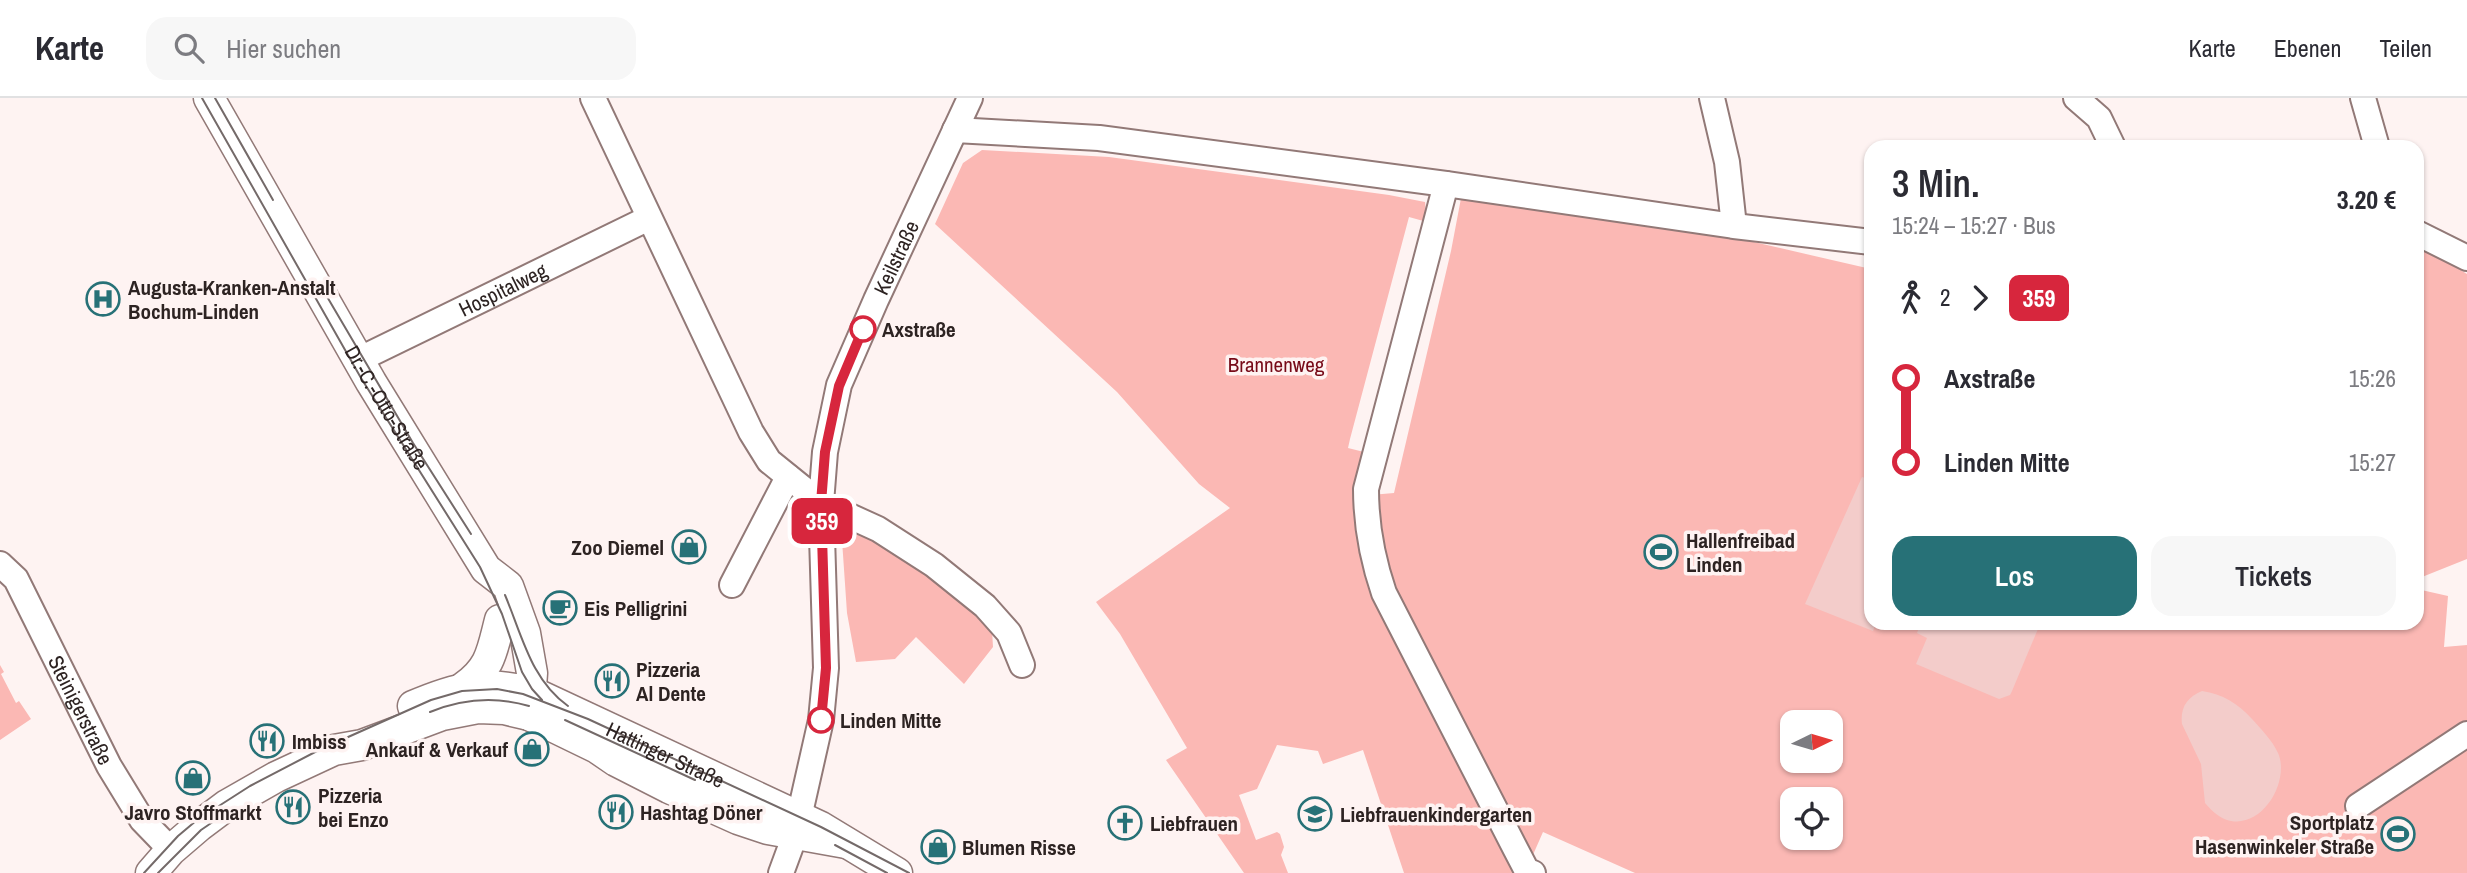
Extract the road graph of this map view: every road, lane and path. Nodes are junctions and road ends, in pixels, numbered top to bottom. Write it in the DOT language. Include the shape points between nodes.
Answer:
graph roads {
  1 [pos="209,98"];
  2 [pos="593,98"];
  3 [pos="970,98"];
  4 [pos="1712,98"];
  5 [pos="2076,98"];
  6 [pos="2363,98"];
  7 [pos="955,130"];
  8 [pos="2110,140"];
  9 [pos="2375,140"];
  10 [pos="1446,184"];
  11 [pos="649,218"];
  12 [pos="1734,226"];
  13 [pos="2424,236"];
  14 [pos="1864,241"];
  15 [pos="2467,258"];
  16 [pos="358,360"];
  17 [pos="788,477"];
  18 [pos="821,503"];
  19 [pos="0,564"];
  20 [pos="486,569"];
  21 [pos="732,584"];
  22 [pos="500,620"];
  23 [pos="1022,665"];
  24 [pos="464,687"];
  25 [pos="528,699"];
  26 [pos="2467,734"];
  27 [pos="334,750"];
  28 [pos="2358,806"];
  29 [pos="796,825"];
  30 [pos="171,850"];
  31 [pos="151,873"];
  32 [pos="781,873"];
  33 [pos="897,873"];
  34 [pos="1533,873"];
  1 -- 16 [label="street, Dr.-C.-Otto-Straße"];
  2 -- 11 [label="street"];
  3 -- 7 [label="street, Keilstraße"];
  4 -- 12 [label="street" via="1727,162"];
  5 -- 8 [label="street" via="2099,118"];
  6 -- 9 [label="street"];
  7 -- 10 [label="street" via="1099,138"];
  7 -- 18 [label="street, Keilstraße" via="839,386 825,452"];
  10 -- 12 [label="street"];
  10 -- 34 [label="street" via="1366,489 1366,521 1384,593 1527,871"];
  11 -- 16 [label="street, Hospitalweg"];
  11 -- 17 [label="street" via="751,432 769,461"];
  12 -- 14 [label="street"];
  13 -- 15 [label="street"];
  16 -- 20 [label="street, Dr.-C.-Otto-Straße"];
  17 -- 18 [label="street"];
  17 -- 21 [label="street"];
  18 -- 23 [label="street" via="878,529 959,585 1009,633"];
  18 -- 29 [label="street, Keilstraße" via="826,668 821,720"];
  19 -- 30 [label="street, Steinigerstraße" via="16,579 109,766 142,820"];
  20 -- 22 [label="street, Dr.-C.-Otto-Straße" via="488,593"];
  20 -- 25 [label="street, Dr.-C.-Otto-Straße" via="508,586 516,610 530,654"];
  22 -- 24 [label="street" via="487,667"];
  22 -- 25 [label="street, Dr.-C.-Otto-Straße"];
  24 -- 25 [label="street, Hattinger Straße" via="504,687"];
  24 -- 27 [label="street, Hattinger Straße" via="355,732"];
  25 -- 27 [label="street, Hattinger Straße" via="504,709 458,711 362,745"];
  25 -- 29 [label="street, Hattinger Straße" via="616,761 680,793 768,829"];
  26 -- 28 [label="street"];
  27 -- 30 [label="street, Hattinger Straße" via="243,795"];
  29 -- 32 [label="street, Keilstraße"];
  29 -- 33 [label="street, Hattinger Straße" via="821,827"];
  30 -- 31 [label="street, Hattinger Straße"];
}
